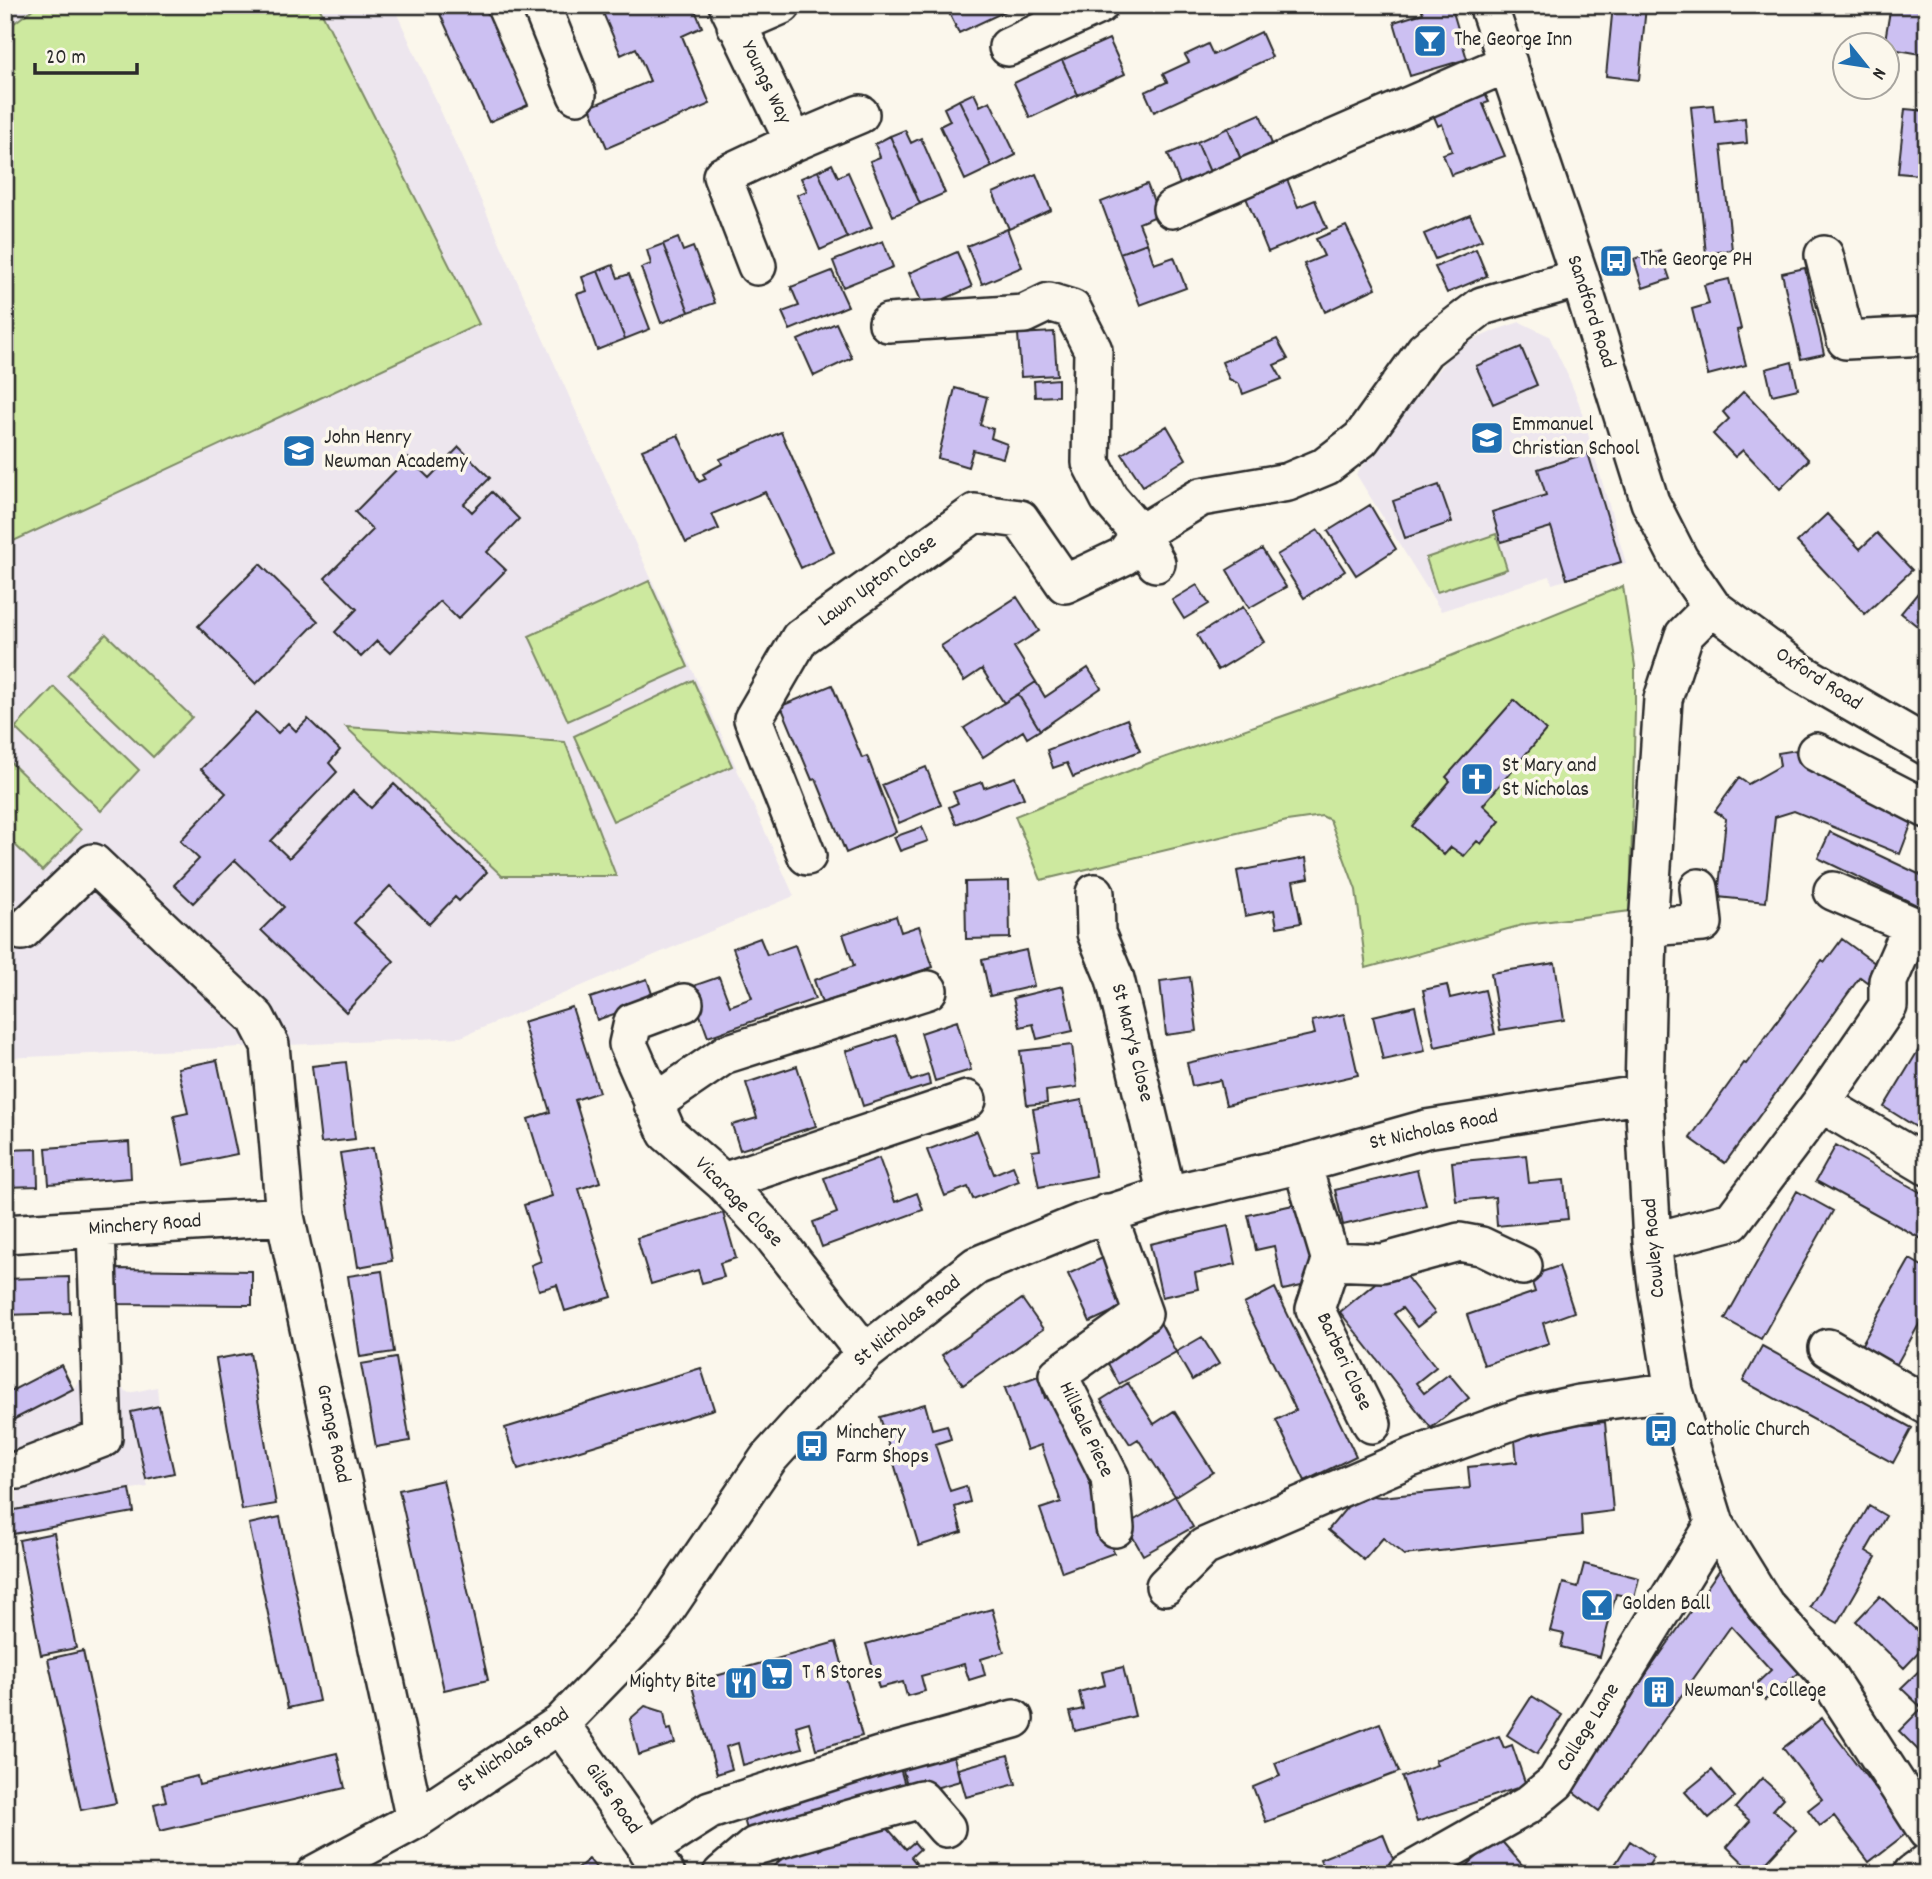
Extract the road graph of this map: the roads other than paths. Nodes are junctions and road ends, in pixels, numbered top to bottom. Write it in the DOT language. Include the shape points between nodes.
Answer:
graph roads {
  1 [pos="541,5"];
  2 [pos="782,5"];
  3 [pos="1099,5"];
  4 [pos="1501,11"];
  5 [pos="732,15"];
  6 [pos="1008,47"];
  7 [pos="1508,63"];
  8 [pos="577,95"];
  9 [pos="860,114"];
  10 [pos="794,142"];
  11 [pos="1172,209"];
  12 [pos="1824,255"];
  13 [pos="757,266"];
  14 [pos="1580,278"];
  15 [pos="888,323"];
  16 [pos="1927,336"];
  17 [pos="1148,549"];
  18 [pos="1712,607"];
  19 [pos="1927,746"];
  20 [pos="1815,752"];
  21 [pos="1927,809"];
  22 [pos="807,856"];
  23 [pos="1699,888"];
  24 [pos="1833,891"];
  25 [pos="1095,893"];
  26 [pos="1648,927"];
  27 [pos="1919,929"];
  28 [pos="22,931"];
  29 [pos="928,990"];
  30 [pos="684,1003"];
  31 [pos="1644,1094"];
  32 [pos="967,1100"];
  33 [pos="1821,1103"];
  34 [pos="653,1104"];
  35 [pos="1302,1164"];
  36 [pos="1927,1166"];
  37 [pos="723,1182"];
  38 [pos="1167,1195"];
  39 [pos="1107,1213"];
  40 [pos="285,1216"];
  41 [pos="96,1229"];
  42 [pos="5,1234"];
  43 [pos="1652,1242"];
  44 [pos="1331,1261"];
  45 [pos="1523,1266"];
  46 [pos="1828,1348"];
  47 [pos="865,1353"];
  48 [pos="1674,1391"];
  49 [pos="1927,1400"];
  50 [pos="1372,1424"];
  51 [pos="19,1470"];
  52 [pos="1716,1524"];
  53 [pos="1115,1528"];
  54 [pos="1165,1586"];
  55 [pos="1014,1719"];
  56 [pos="560,1724"];
  57 [pos="415,1820"];
  58 [pos="946,1829"];
  59 [pos="1927,1831"];
  60 [pos="656,1862"];
  61 [pos="1927,1863"];
  62 [pos="315,1874"];
  63 [pos="722,1874"];
  64 [pos="1406,1874"];
  65 [pos="1912,1874"];
  1 -- 8 [label="street"];
  2 -- 5 [label="street"];
  3 -- 6 [label="street"];
  4 -- 7 [label="street, Sandford Road"];
  5 -- 10 [label="street, Youngs Way"];
  7 -- 11 [label="street"];
  7 -- 14 [label="street, Sandford Road"];
  9 -- 10 [label="street, Youngs Way"];
  10 -- 13 [label="street, Youngs Way" via="722,176"];
  12 -- 16 [label="street" via="1846,340"];
  14 -- 17 [label="street" via="1482,306 1425,350 1361,439 1326,466 1288,482 1201,497"];
  14 -- 18 [label="street, Sandford Road" via="1650,502 1679,559"];
  15 -- 17 [label="street" via="1024,314 1049,302 1072,309 1093,350 1091,463 1109,498"];
  17 -- 22 [label="street, Lawn Upton Close" via="1065,584 1020,519 975,513 800,638 753,719"];
  18 -- 19 [label="street, Oxford Road" via="1801,673"];
  18 -- 26 [label="street, Cowley Road" via="1684,635 1663,699"];
  20 -- 21 [label="street"];
  23 -- 26 [label="street" via="1703,923"];
  24 -- 27 [label="street"];
  25 -- 38 [label="street, St Mary's Close" via="1096,933 1115,979"];
  26 -- 31 [label="street, Cowley Road"];
  27 -- 33 [label="street" via="1888,981 1888,1006"];
  28 -- 40 [label="street, Grange Road" via="93,863 256,1018 270,1045"];
  29 -- 34 [label="street" via="726,1054"];
  30 -- 34 [label="street, Vicarage Close" via="633,1022 628,1045"];
  31 -- 35 [label="street, St Nicholas Road" via="1426,1129"];
  31 -- 43 [label="street, Cowley Road"];
  32 -- 37 [label="street"];
  33 -- 36 [label="street"];
  33 -- 43 [label="street" via="1732,1221"];
  34 -- 37 [label="street, Vicarage Close" via="667,1133"];
  35 -- 38 [label="street, St Nicholas Road"];
  35 -- 44 [label="street"];
  37 -- 47 [label="street, Vicarage Close" via="769,1231"];
  38 -- 39 [label="street, St Nicholas Road"];
  39 -- 47 [label="street, St Nicholas Road" via="976,1266"];
  39 -- 53 [label="street, Hillsale Piece" via="1143,1314 1058,1375 1110,1477"];
  40 -- 41 [label="street, Minchery Road"];
  40 -- 57 [label="street, Grange Road"];
  41 -- 42 [label="street, Minchery Road"];
  41 -- 51 [label="street" via="103,1438"];
  43 -- 48 [label="street, Cowley Road"];
  44 -- 45 [label="street" via="1382,1263 1460,1242 1481,1246"];
  44 -- 50 [label="street, Barberi Close" via="1315,1309"];
  46 -- 49 [label="street" via="1925,1404"];
  47 -- 56 [label="street, St Nicholas Road" via="768,1459 654,1627"];
  48 -- 52 [label="street, Cowley Road"];
  48 -- 54 [label="street" via="1525,1416 1410,1458 1204,1547"];
  52 -- 59 [label="street, Cowley Road" via="1765,1605 1824,1670"];
  52 -- 64 [label="street, College Lane" via="1556,1782 1528,1805"];
  55 -- 60 [label="street" via="710,1810"];
  56 -- 57 [label="street, St Nicholas Road"];
  56 -- 60 [label="street, Giles Road"];
  57 -- 62 [label="street, St Nicholas Road"];
  58 -- 63 [label="street" via="921,1799 755,1846"];
  61 -- 65 [label="street"];
}
